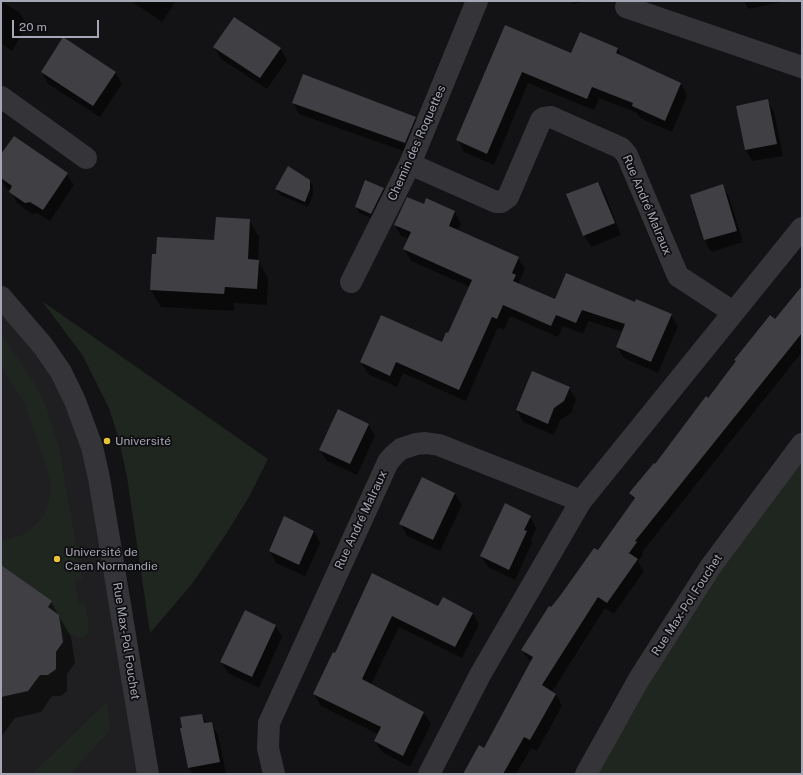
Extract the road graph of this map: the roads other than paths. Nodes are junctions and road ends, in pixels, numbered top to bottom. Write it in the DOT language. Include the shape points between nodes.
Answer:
graph roads {
  1 [pos="477,1"];
  2 [pos="626,6"];
  3 [pos="802,67"];
  4 [pos="1,97"];
  5 [pos="86,158"];
  6 [pos="410,164"];
  7 [pos="802,228"];
  8 [pos="351,282"];
  9 [pos="1,297"];
  10 [pos="733,312"];
  11 [pos="802,444"];
  12 [pos="581,501"];
  13 [pos="148,774"];
  14 [pos="274,774"];
  15 [pos="429,774"];
  16 [pos="586,774"];
  1 -- 6 [label="street, Chemin des Roquettes"];
  2 -- 3 [label="street"];
  4 -- 5 [label="street"];
  6 -- 8 [label="street, Chemin des Roquettes"];
  6 -- 10 [label="street, Rue André Malraux" via="496,202 508,197 544,118 551,117 621,148 627,155 678,276"];
  7 -- 10 [label="street"];
  9 -- 13 [label="street, Rue Max-Pol Fouchet" via="43,346 61,372 92,447"];
  10 -- 12 [label="street"];
  11 -- 16 [label="street, Rue Max-Pol Fouchet" via="711,566 639,679"];
  12 -- 14 [label="street, Rue André Malraux" via="439,445 416,444 401,449 394,455 271,718 267,736"];
  12 -- 15 [label="street" via="480,675"];
}
